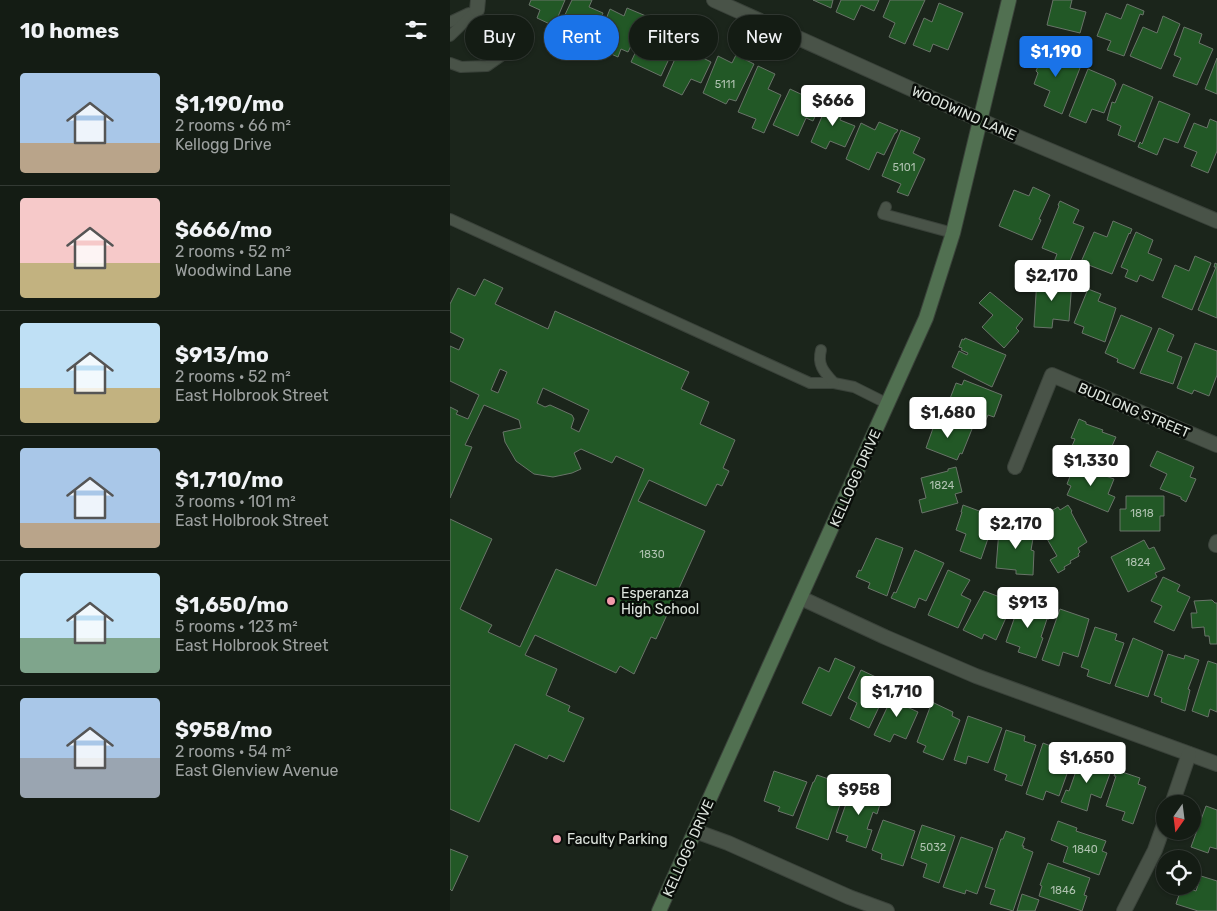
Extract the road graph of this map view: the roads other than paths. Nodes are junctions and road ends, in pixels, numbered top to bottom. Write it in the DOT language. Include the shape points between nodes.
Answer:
graph roads {
  1 [pos="714,0"];
  2 [pos="1009,0"];
  3 [pos="477,5"];
  4 [pos="450,22"];
  5 [pos="450,36"];
  6 [pos="496,60"];
  7 [pos="450,63"];
  8 [pos="980,120"];
  9 [pos="886,207"];
  10 [pos="450,219"];
  11 [pos="1217,221"];
  12 [pos="953,233"];
  13 [pos="821,350"];
  14 [pos="834,383"];
  15 [pos="888,404"];
  16 [pos="1217,445"];
  17 [pos="1015,467"];
  18 [pos="801,598"];
  19 [pos="1190,754"];
  20 [pos="1217,764"];
  21 [pos="1175,795"];
  22 [pos="696,831"];
  23 [pos="1159,840"];
  24 [pos="659,911"];
  25 [pos="887,911"];
  26 [pos="1124,911"];
  1 -- 8 [label="street, WOODWIND LANE"];
  2 -- 8 [label="main road, KELLOGG DRIVE"];
  3 -- 4 [label="lane"];
  3 -- 5 [label="lane"];
  6 -- 7 [label="lane" via="487,66 461,67"];
  8 -- 11 [label="street, WOODWIND LANE"];
  8 -- 12 [label="main road, KELLOGG DRIVE"];
  9 -- 12 [label="lane" via="883,214"];
  10 -- 14 [label="lane" via="810,383"];
  12 -- 15 [label="main road, KELLOGG DRIVE" via="926,318"];
  13 -- 14 [label="lane" via="818,360 822,371"];
  14 -- 15 [label="lane" via="854,387"];
  15 -- 18 [label="main road, KELLOGG DRIVE"];
  16 -- 17 [label="street, BUDLONG STREET" via="1052,374"];
  18 -- 19 [label="street" via="967,672"];
  18 -- 22 [label="main road, KELLOGG DRIVE"];
  19 -- 20 [label="street"];
  19 -- 21 [label="street"];
  22 -- 24 [label="main road, KELLOGG DRIVE"];
  22 -- 25 [label="street"];
  23 -- 26 [label="street"];
}
